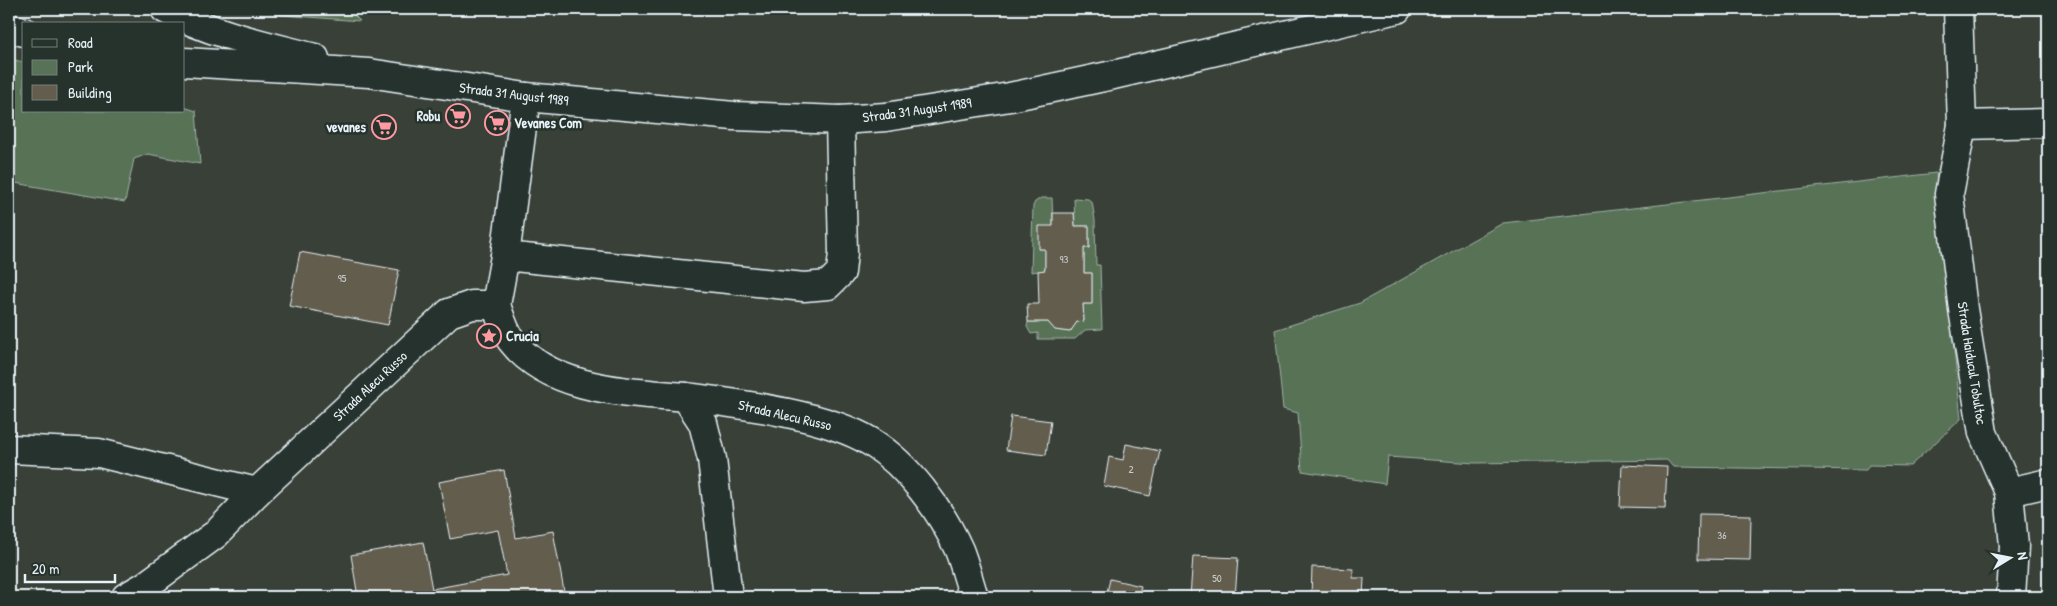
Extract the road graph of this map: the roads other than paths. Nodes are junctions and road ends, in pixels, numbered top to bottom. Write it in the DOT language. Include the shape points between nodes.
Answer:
graph roads {
  1 [pos="165,9"];
  2 [pos="1958,9"];
  3 [pos="1382,10"];
  4 [pos="9,28"];
  5 [pos="22,31"];
  6 [pos="185,62"];
  7 [pos="370,73"];
  8 [pos="526,97"];
  9 [pos="840,120"];
  10 [pos="2048,123"];
  11 [pos="1962,124"];
  12 [pos="505,256"];
  13 [pos="496,305"];
  14 [pos="686,398"];
  15 [pos="9,449"];
  16 [pos="2048,483"];
  17 [pos="257,492"];
  18 [pos="2009,492"];
  19 [pos="126,597"];
  20 [pos="728,597"];
  21 [pos="974,597"];
  22 [pos="2011,597"];
  1 -- 7 [label="street, Strada 31 August 1989" via="234,36"];
  2 -- 11 [label="street, Strada Haiducul Tobultoc"];
  3 -- 9 [label="street, Strada 31 August 1989" via="1010,97 886,117"];
  4 -- 5 [label="street"];
  6 -- 7 [label="street, Strada 31 August 1989"];
  7 -- 8 [label="street, Strada 31 August 1989"];
  8 -- 9 [label="street, Strada 31 August 1989" via="734,116"];
  8 -- 12 [label="street"];
  9 -- 12 [label="street" via="843,253 841,272 828,284 804,287"];
  10 -- 11 [label="street"];
  11 -- 18 [label="street, Strada Haiducul Tobultoc" via="1949,194 1963,308 1983,433"];
  12 -- 13 [label="street"];
  13 -- 14 [label="street, Strada Alecu Russo" via="510,340 536,364 580,384"];
  13 -- 17 [label="street, Strada Alecu Russo" via="472,305 448,313"];
  14 -- 20 [label="street" via="703,422 712,459"];
  14 -- 21 [label="street, Strada Alecu Russo" via="729,403 825,423 871,442 903,468 934,505 959,550"];
  15 -- 17 [label="street" via="99,453"];
  16 -- 18 [label="street"];
  17 -- 19 [label="street, Strada Alecu Russo" via="216,534"];
  18 -- 22 [label="street, Strada Haiducul Tobultoc" via="2014,546"];
}
